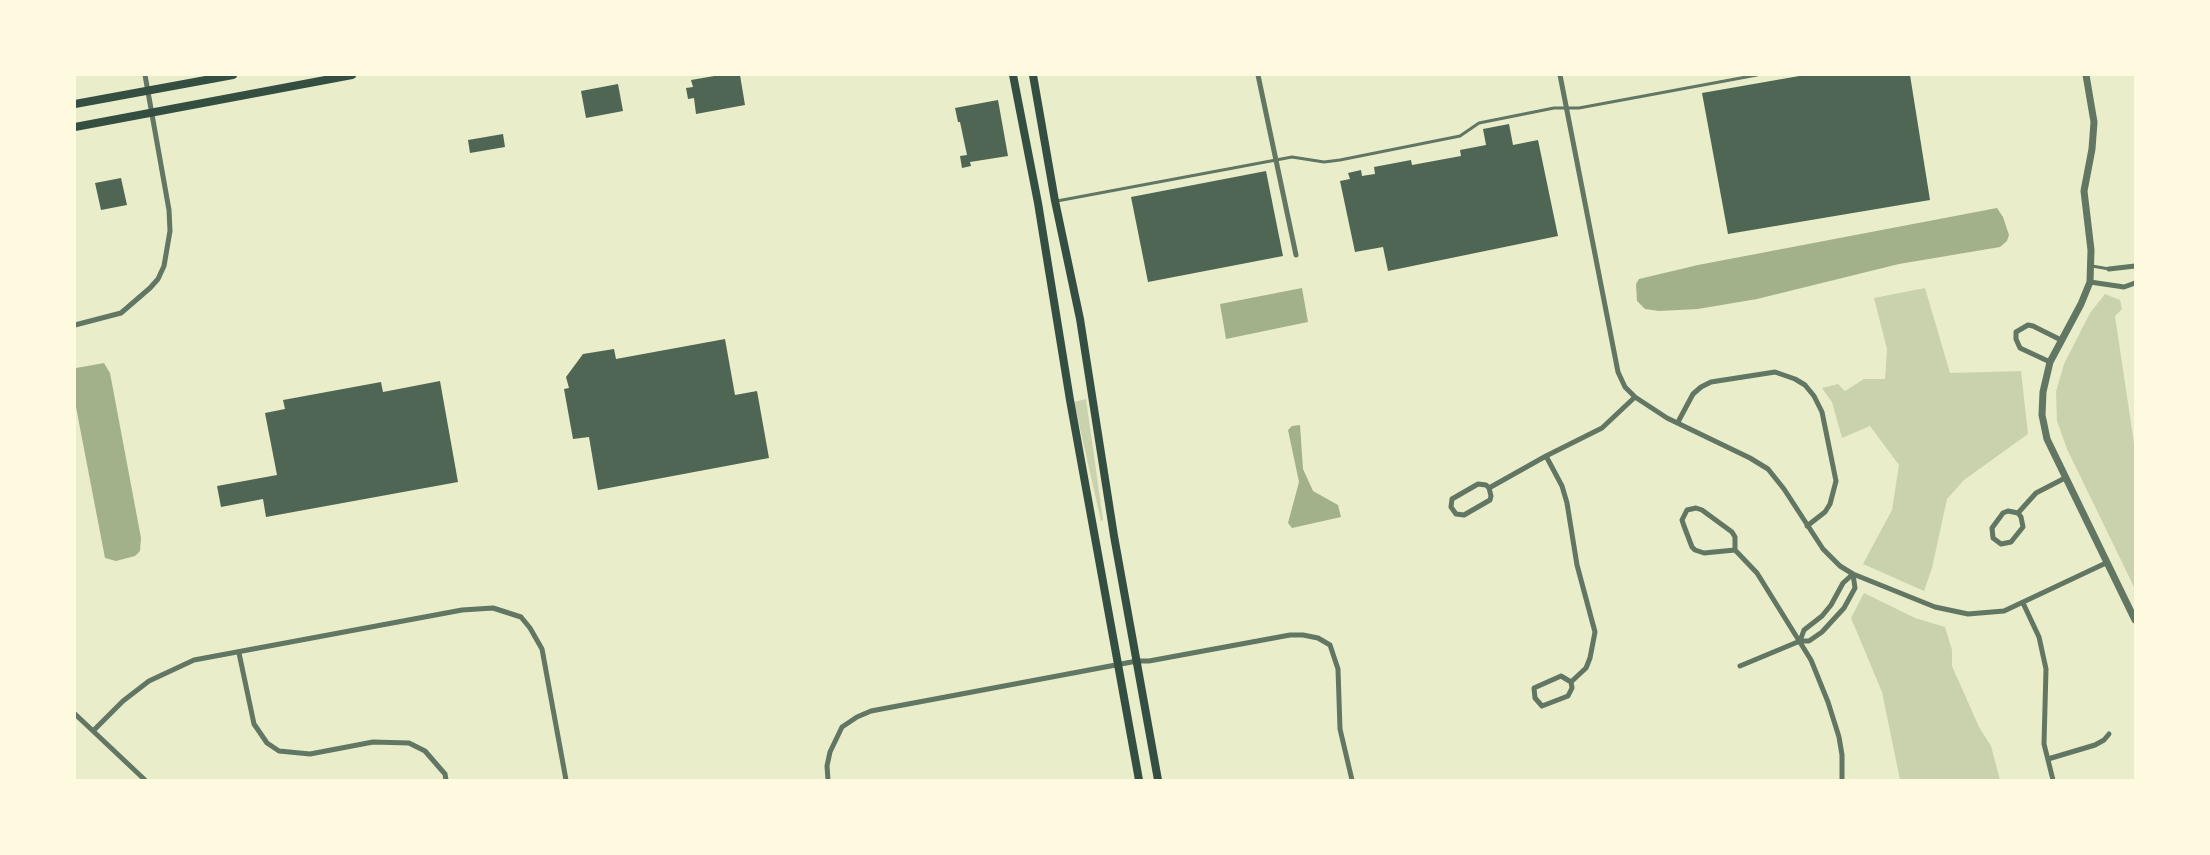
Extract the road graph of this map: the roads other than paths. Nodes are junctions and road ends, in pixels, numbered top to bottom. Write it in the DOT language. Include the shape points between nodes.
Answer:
graph roads {
  1 [pos="145,75"];
  2 [pos="233,75"];
  3 [pos="352,75"];
  4 [pos="1013,75"];
  5 [pos="1033,75"];
  6 [pos="1258,75"];
  7 [pos="1560,75"];
  8 [pos="1757,75"];
  9 [pos="2086,75"];
  10 [pos="147,91"];
  11 [pos="75,104"];
  12 [pos="1568,110"];
  13 [pos="152,114"];
  14 [pos="75,126"];
  15 [pos="1276,159"];
  16 [pos="1055,201"];
  17 [pos="1296,255"];
  18 [pos="2092,266"];
  19 [pos="2135,266"];
  20 [pos="2109,269"];
  21 [pos="2090,282"];
  22 [pos="2135,283"];
  23 [pos="75,325"];
  24 [pos="2061,340"];
  25 [pos="2050,362"];
  26 [pos="1635,397"];
  27 [pos="1678,422"];
  28 [pos="1546,456"];
  29 [pos="2065,478"];
  30 [pos="1490,488"];
  31 [pos="2018,513"];
  32 [pos="1807,526"];
  33 [pos="1735,550"];
  34 [pos="2106,563"];
  35 [pos="1853,574"];
  36 [pos="2023,603"];
  37 [pos="2135,620"];
  38 [pos="1800,641"];
  39 [pos="239,653"];
  40 [pos="1137,661"];
  41 [pos="1119,665"];
  42 [pos="1740,666"];
  43 [pos="1571,682"];
  44 [pos="75,714"];
  45 [pos="93,731"];
  46 [pos="2109,734"];
  47 [pos="2048,759"];
  48 [pos="146,780"];
  49 [pos="446,780"];
  50 [pos="566,780"];
  51 [pos="828,780"];
  52 [pos="1139,780"];
  53 [pos="1158,780"];
  54 [pos="1352,780"];
  55 [pos="1842,780"];
  56 [pos="2054,780"];
  1 -- 10 [label="street"];
  2 -- 10 [label="main road"];
  3 -- 13 [label="main road"];
  4 -- 41 [label="main road"];
  5 -- 16 [label="main road"];
  6 -- 15 [label="street"];
  7 -- 12 [label="street"];
  8 -- 12 [label="lane"];
  9 -- 18 [label="street" via="2094,122 2084,191"];
  10 -- 11 [label="main road"];
  10 -- 13 [label="street"];
  12 -- 15 [label="lane" via="1554,108 1479,123 1460,136 1340,160"];
  12 -- 26 [label="street" via="1618,372"];
  13 -- 14 [label="main road"];
  13 -- 23 [label="street" via="169,210 164,266 150,288 121,313"];
  15 -- 16 [label="lane"];
  15 -- 17 [label="street"];
  16 -- 40 [label="main road" via="1080,319"];
  18 -- 20 [label="lane"];
  18 -- 21 [label="street"];
  19 -- 20 [label="street"];
  21 -- 22 [label="street" via="2124,287"];
  21 -- 24 [label="street"];
  24 -- 25 [label="street"];
  24 -- 25 [label="street" via="2028,325 2016,332 2020,348"];
  25 -- 29 [label="street" via="2042,415 2047,439"];
  26 -- 27 [label="street"];
  26 -- 28 [label="street" via="1602,428"];
  27 -- 32 [label="street" via="1768,469"];
  27 -- 32 [label="street" via="1693,394 1711,382 1775,372 1805,386 1822,412 1836,481 1825,512"];
  28 -- 30 [label="street"];
  28 -- 43 [label="street" via="1567,503 1576,565 1595,632 1586,668"];
  29 -- 31 [label="street" via="2036,493"];
  29 -- 34 [label="street"];
  30 -- 30 [label="street" via="1478,484 1455,496 1451,503 1453,511 1464,515 1490,500"];
  31 -- 31 [label="street" via="2003,513 1994,523 1992,533 1997,542 2007,544 2021,532 2023,522"];
  32 -- 35 [label="street" via="1822,549"];
  33 -- 33 [label="street" via="1735,537 1724,525 1696,508 1687,510 1682,520 1695,550"];
  33 -- 38 [label="street" via="1757,573"];
  34 -- 36 [label="street"];
  34 -- 37 [label="street"];
  35 -- 36 [label="street" via="1935,608 1955,612 1980,614"];
  35 -- 38 [label="street" via="1822,616 1803,630"];
  35 -- 38 [label="street" via="1855,588 1835,620 1809,641"];
  36 -- 47 [label="street" via="2039,637 2046,669 2044,730"];
  38 -- 42 [label="street"];
  38 -- 55 [label="street" via="1828,702 1842,755"];
  39 -- 45 [label="street" via="194,660 149,681"];
  39 -- 49 [label="street" via="254,724 267,743 279,751 310,754 374,742 409,743 425,751"];
  39 -- 50 [label="street" via="462,610 493,608 521,617 542,649"];
  40 -- 41 [label="street"];
  40 -- 53 [label="main road"];
  40 -- 54 [label="street" via="1290,635 1318,638 1330,645 1338,669 1340,729"];
  41 -- 51 [label="street" via="871,711 842,727 830,752"];
  41 -- 52 [label="main road"];
  43 -- 43 [label="street" via="1568,696 1542,706 1535,698 1534,688 1561,676"];
  44 -- 45 [label="street"];
  45 -- 48 [label="street"];
  46 -- 47 [label="street" via="2095,745"];
  47 -- 56 [label="street"];
}
